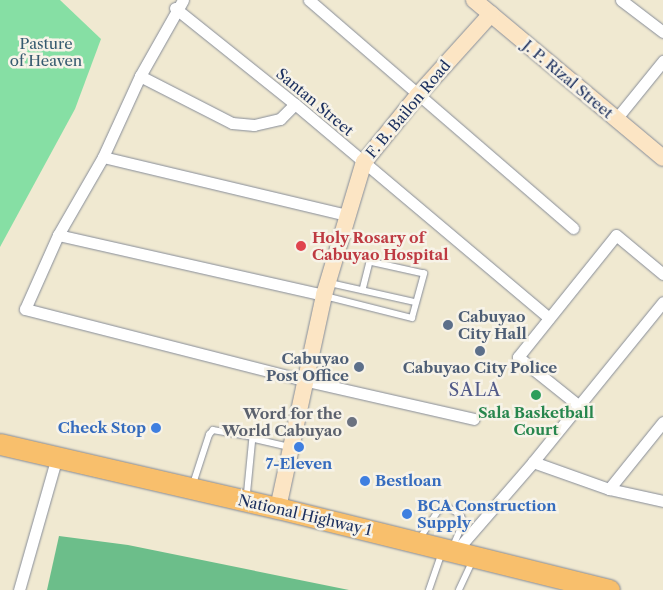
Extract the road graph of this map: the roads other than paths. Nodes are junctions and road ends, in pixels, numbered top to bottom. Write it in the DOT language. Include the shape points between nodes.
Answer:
graph roads {
  1 [pos="309,0"];
  2 [pos="474,0"];
  3 [pos="620,0"];
  4 [pos="179,4"];
  5 [pos="491,14"];
  6 [pos="661,27"];
  7 [pos="663,61"];
  8 [pos="140,76"];
  9 [pos="418,96"];
  10 [pos="296,104"];
  11 [pos="616,119"];
  12 [pos="103,156"];
  13 [pos="663,158"];
  14 [pos="364,162"];
  15 [pos="346,215"];
  16 [pos="573,228"];
  17 [pos="58,235"];
  18 [pos="663,274"];
  19 [pos="326,289"];
  20 [pos="363,290"];
  21 [pos="416,302"];
  22 [pos="663,302"];
  23 [pos="549,318"];
  24 [pos="307,381"];
  25 [pos="578,405"];
  26 [pos="474,419"];
  27 [pos="663,422"];
  28 [pos="255,439"];
  29 [pos="0,444"];
  30 [pos="292,447"];
  31 [pos="57,457"];
  32 [pos="534,462"];
  33 [pos="191,489"];
  34 [pos="609,490"];
  35 [pos="246,502"];
  36 [pos="663,502"];
  37 [pos="278,508"];
  38 [pos="417,542"];
  39 [pos="456,551"];
  40 [pos="19,590"];
  41 [pos="429,590"];
  42 [pos="459,590"];
  43 [pos="609,590"];
  1 -- 9 [label="street"];
  2 -- 5 [label="street, J. P. Rizal Street"];
  3 -- 6 [label="street"];
  4 -- 8 [label="street"];
  4 -- 10 [label="street, Santan Street"];
  5 -- 9 [label="street, F. B. Bailon Road"];
  5 -- 11 [label="street, J. P. Rizal Street"];
  7 -- 11 [label="street"];
  8 -- 10 [label="street" via="232,123 254,125 280,119"];
  8 -- 12 [label="street"];
  9 -- 14 [label="street, F. B. Bailon Road"];
  9 -- 16 [label="street"];
  10 -- 14 [label="street, Santan Street"];
  11 -- 13 [label="street, J. P. Rizal Street"];
  12 -- 15 [label="street"];
  12 -- 17 [label="street"];
  14 -- 15 [label="street, F. B. Bailon Road"];
  14 -- 23 [label="street, Santan Street"];
  15 -- 19 [label="street, F. B. Bailon Road"];
  17 -- 19 [label="street"];
  17 -- 24 [label="street" via="25,309"];
  18 -- 23 [label="street" via="616,236"];
  19 -- 20 [label="lane"];
  19 -- 21 [label="lane" via="412,318"];
  19 -- 24 [label="street, F. B. Bailon Road"];
  20 -- 21 [label="lane"];
  20 -- 21 [label="lane" via="370,262 424,274"];
  22 -- 25 [label="street"];
  23 -- 25 [label="street" via="518,357"];
  24 -- 26 [label="street"];
  24 -- 30 [label="street, F. B. Bailon Road"];
  25 -- 32 [label="street"];
  27 -- 34 [label="street"];
  28 -- 30 [label="lane"];
  28 -- 33 [label="lane" via="213,430"];
  28 -- 35 [label="lane"];
  29 -- 31 [label="highway, National Highway 1"];
  30 -- 37 [label="street, F. B. Bailon Road"];
  31 -- 33 [label="highway, National Highway 1"];
  31 -- 40 [label="street"];
  32 -- 34 [label="street"];
  32 -- 39 [label="street"];
  33 -- 35 [label="highway, National Highway 1"];
  34 -- 36 [label="street"];
  35 -- 37 [label="highway, National Highway 1"];
  37 -- 38 [label="highway, National Highway 1"];
  38 -- 39 [label="highway, National Highway 1"];
  38 -- 39 [label="lane" via="438,511 446,506 461,515 464,522"];
  39 -- 41 [label="lane"];
  39 -- 42 [label="lane"];
  39 -- 43 [label="highway, National Highway 1"];
}
